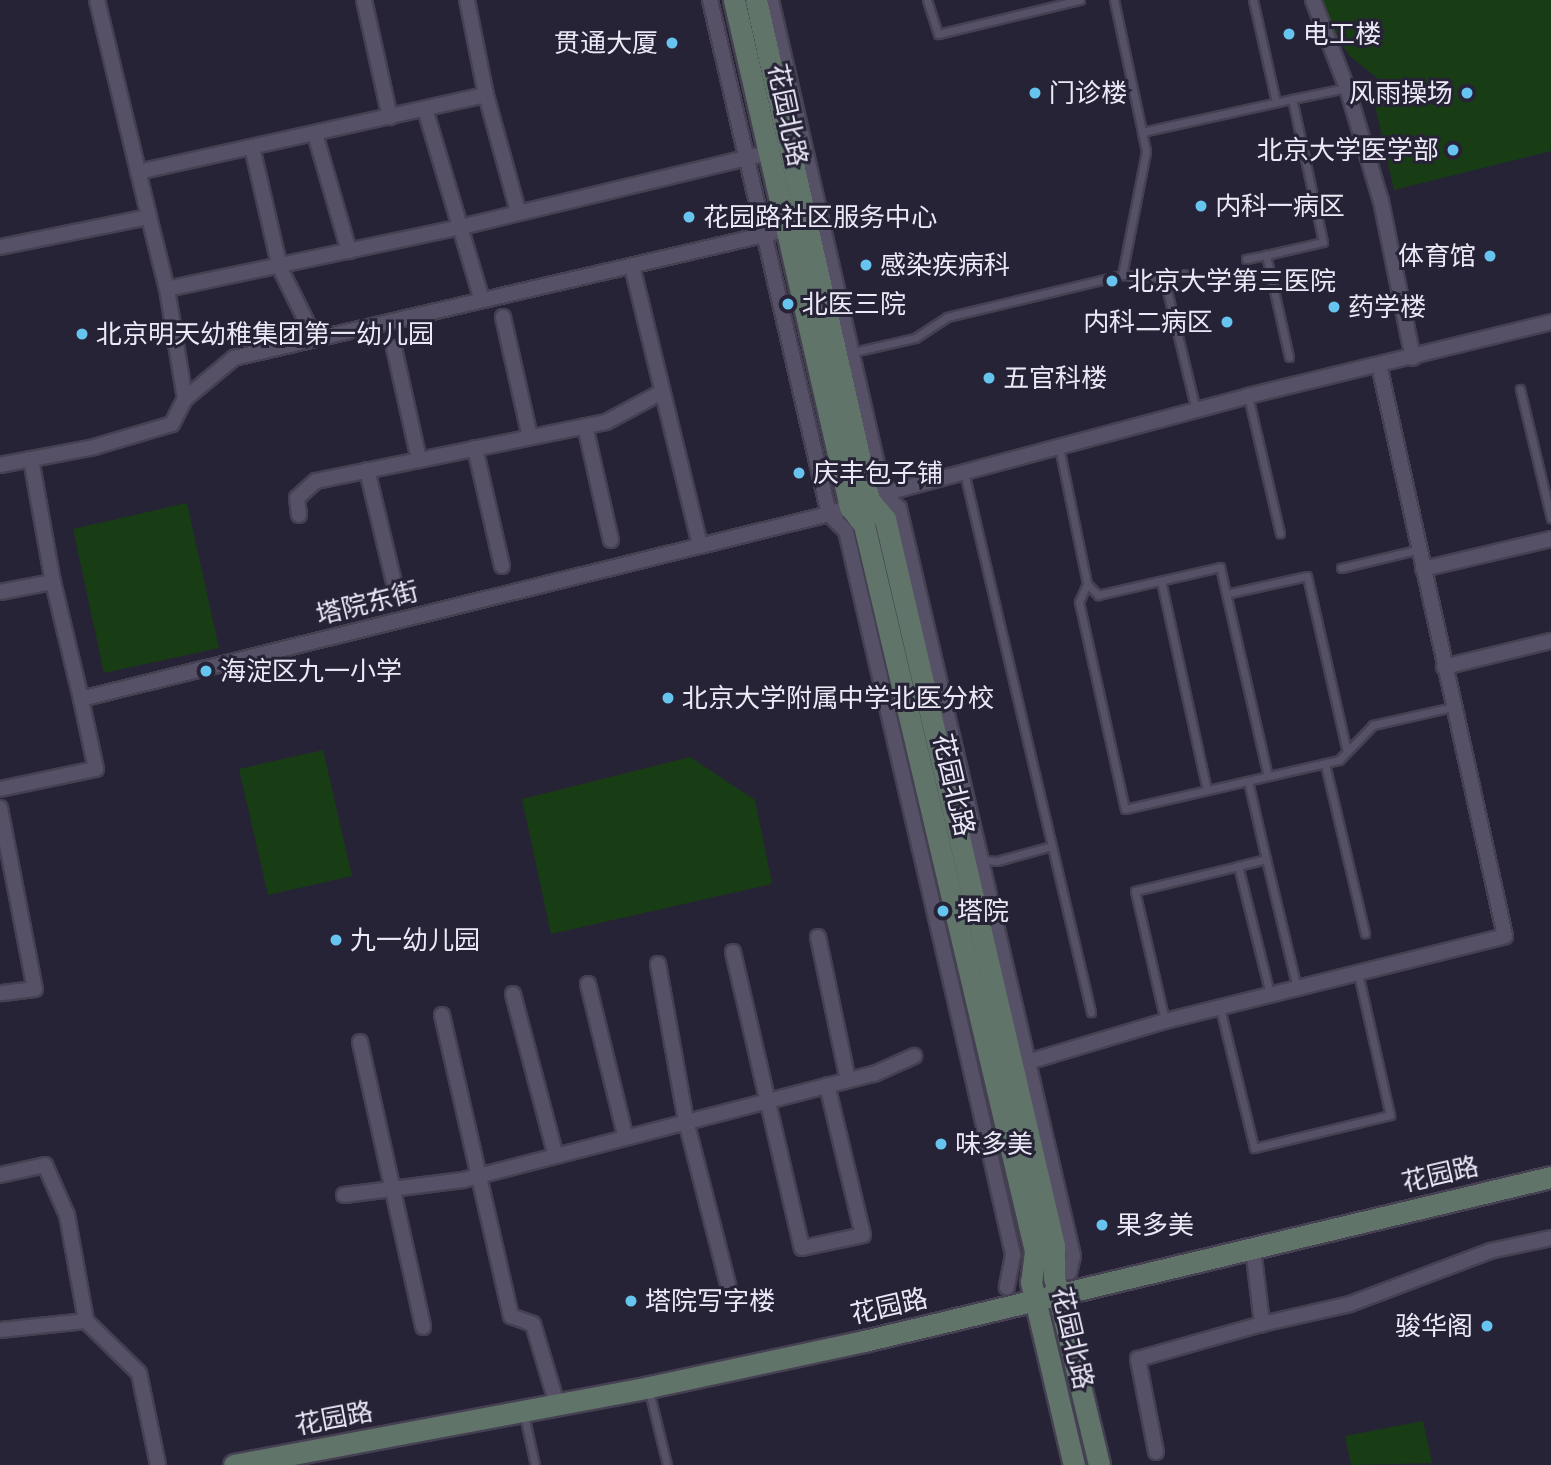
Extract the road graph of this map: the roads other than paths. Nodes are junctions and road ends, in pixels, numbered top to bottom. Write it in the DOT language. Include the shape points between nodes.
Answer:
graph roads {
  1 [pos="97,0"];
  2 [pos="364,0"];
  3 [pos="467,0"];
  4 [pos="710,0"];
  5 [pos="734,0"];
  6 [pos="756,0"];
  7 [pos="771,0"];
  8 [pos="927,0"];
  9 [pos="1080,0"];
  10 [pos="1114,0"];
  11 [pos="1253,0"];
  12 [pos="1313,0"];
  13 [pos="1347,88"];
  14 [pos="486,95"];
  15 [pos="1292,99"];
  16 [pos="1276,102"];
  17 [pos="425,109"];
  18 [pos="390,117"];
  19 [pos="1142,132"];
  20 [pos="315,134"];
  21 [pos="253,147"];
  22 [pos="758,155"];
  23 [pos="138,172"];
  24 [pos="518,211"];
  25 [pos="149,217"];
  26 [pos="457,228"];
  27 [pos="775,232"];
  28 [pos="0,247"];
  29 [pos="348,251"];
  30 [pos="1266,255"];
  31 [pos="1247,259"];
  32 [pos="632,266"];
  33 [pos="280,268"];
  34 [pos="1184,274"];
  35 [pos="1122,275"];
  36 [pos="1164,278"];
  37 [pos="167,289"];
  38 [pos="482,300"];
  39 [pos="503,317"];
  40 [pos="1551,322"];
  41 [pos="315,338"];
  42 [pos="394,348"];
  43 [pos="845,354"];
  44 [pos="1289,356"];
  45 [pos="1413,358"];
  46 [pos="1379,365"];
  47 [pos="1520,389"];
  48 [pos="660,393"];
  49 [pos="1248,396"];
  50 [pos="185,398"];
  51 [pos="1196,410"];
  52 [pos="585,426"];
  53 [pos="530,437"];
  54 [pos="1059,447"];
  55 [pos="475,448"];
  56 [pos="31,459"];
  57 [pos="419,460"];
  58 [pos="0,465"];
  59 [pos="367,470"];
  60 [pos="964,472"];
  61 [pos="858,504"];
  62 [pos="299,515"];
  63 [pos="1551,518"];
  64 [pos="1280,533"];
  65 [pos="1551,539"];
  66 [pos="611,540"];
  67 [pos="700,546"];
  68 [pos="1421,549"];
  69 [pos="502,566"];
  70 [pos="1341,568"];
  71 [pos="1423,569"];
  72 [pos="1161,581"];
  73 [pos="53,582"];
  74 [pos="1087,584"];
  75 [pos="395,587"];
  76 [pos="0,592"];
  77 [pos="1226,594"];
  78 [pos="1551,641"];
  79 [pos="1444,667"];
  80 [pos="81,699"];
  81 [pos="1453,707"];
  82 [pos="1347,752"];
  83 [pos="1325,764"];
  84 [pos="1268,776"];
  85 [pos="1248,781"];
  86 [pos="0,789"];
  87 [pos="1207,790"];
  88 [pos="0,808"];
  89 [pos="1052,846"];
  90 [pos="1266,859"];
  91 [pos="973,862"];
  92 [pos="1238,866"];
  93 [pos="1365,933"];
  94 [pos="818,937"];
  95 [pos="733,952"];
  96 [pos="658,964"];
  97 [pos="1358,973"];
  98 [pos="588,984"];
  99 [pos="1297,988"];
  100 [pos="0,993"];
  101 [pos="513,993"];
  102 [pos="1270,995"];
  103 [pos="1220,1007"];
  104 [pos="1091,1012"];
  105 [pos="442,1015"];
  106 [pos="1165,1021"];
  107 [pos="360,1042"];
  108 [pos="914,1056"];
  109 [pos="1021,1064"];
  110 [pos="848,1080"];
  111 [pos="827,1085"];
  112 [pos="766,1101"];
  113 [pos="686,1121"];
  114 [pos="625,1135"];
  115 [pos="555,1153"];
  116 [pos="0,1175"];
  117 [pos="481,1175"];
  118 [pos="1551,1177"];
  119 [pos="393,1189"];
  120 [pos="344,1195"];
  121 [pos="1551,1238"];
  122 [pos="1253,1248"];
  123 [pos="1069,1273"];
  124 [pos="1007,1287"];
  125 [pos="730,1292"];
  126 [pos="1059,1298"];
  127 [pos="1036,1302"];
  128 [pos="86,1321"];
  129 [pos="1262,1324"];
  130 [pos="424,1326"];
  131 [pos="0,1330"];
  132 [pos="649,1387"];
  133 [pos="557,1404"];
  134 [pos="523,1410"];
  135 [pos="1156,1452"];
  136 [pos="159,1465"];
  137 [pos="234,1465"];
  138 [pos="536,1465"];
  139 [pos="667,1465"];
  140 [pos="1074,1465"];
  141 [pos="1099,1465"];
  1 -- 23 [label="street"];
  2 -- 18 [label="street"];
  3 -- 14 [label="street"];
  4 -- 22 [label="street"];
  5 -- 22 [label="street, 花园北路"];
  6 -- 43 [label="street, 花园北路"];
  7 -- 43 [label="street"];
  8 -- 9 [label="lane" via="938,34"];
  10 -- 19 [label="lane"];
  11 -- 16 [label="lane"];
  12 -- 13 [label="street"];
  13 -- 15 [label="lane"];
  13 -- 45 [label="street" via="1381,201"];
  14 -- 17 [label="street"];
  14 -- 24 [label="street"];
  15 -- 16 [label="lane"];
  15 -- 30 [label="lane" via="1323,242"];
  16 -- 19 [label="lane"];
  17 -- 18 [label="street"];
  17 -- 26 [label="street"];
  18 -- 20 [label="street"];
  19 -- 35 [label="lane" via="1146,151"];
  20 -- 21 [label="street"];
  20 -- 29 [label="street"];
  21 -- 23 [label="street"];
  21 -- 33 [label="street"];
  22 -- 24 [label="street"];
  22 -- 27 [label="street, 花园北路"];
  23 -- 25 [label="street"];
  24 -- 26 [label="street"];
  25 -- 28 [label="street"];
  25 -- 37 [label="street"];
  26 -- 29 [label="street"];
  26 -- 38 [label="street"];
  27 -- 32 [label="street"];
  27 -- 61 [label="street, 花园北路"];
  29 -- 33 [label="street"];
  30 -- 31 [label="lane"];
  30 -- 44 [label="lane"];
  32 -- 38 [label="street"];
  32 -- 48 [label="street"];
  33 -- 37 [label="street"];
  33 -- 41 [label="street"];
  34 -- 36 [label="lane"];
  35 -- 36 [label="lane"];
  35 -- 43 [label="lane" via="947,317 915,338"];
  36 -- 51 [label="lane"];
  37 -- 50 [label="street"];
  38 -- 41 [label="street"];
  39 -- 53 [label="street"];
  40 -- 45 [label="street, 塔院东街"];
  41 -- 50 [label="street" via="234,358"];
  42 -- 57 [label="street"];
  43 -- 61 [label="street, 花园北路"];
  45 -- 46 [label="street, 塔院东街"];
  46 -- 49 [label="street, 塔院东街"];
  46 -- 68 [label="street"];
  47 -- 63 [label="lane"];
  48 -- 52 [label="street" via="606,422"];
  48 -- 67 [label="street"];
  49 -- 51 [label="street, 塔院东街"];
  49 -- 64 [label="lane"];
  50 -- 56 [label="street" via="172,424"];
  51 -- 54 [label="street, 塔院东街"];
  52 -- 53 [label="street"];
  52 -- 66 [label="street"];
  53 -- 55 [label="street"];
  54 -- 60 [label="street, 塔院东街"];
  54 -- 74 [label="lane"];
  55 -- 57 [label="street"];
  55 -- 69 [label="street"];
  56 -- 58 [label="street"];
  56 -- 73 [label="street"];
  57 -- 59 [label="street"];
  59 -- 62 [label="street" via="316,481 297,498"];
  59 -- 75 [label="street"];
  60 -- 61 [label="street, 塔院东街"];
  60 -- 89 [label="lane"];
  61 -- 67 [label="street, 塔院东街"];
  61 -- 91 [label="street, 花园北路" via="885,519"];
  61 -- 124 [label="street" via="846,531 1013,1255"];
  61 -- 127 [label="street, 花园北路" via="1035,1251 1031,1282"];
  65 -- 71 [label="street"];
  67 -- 80 [label="street, 塔院东街"];
  68 -- 70 [label="lane"];
  68 -- 71 [label="street"];
  71 -- 79 [label="street"];
  72 -- 74 [label="lane" via="1098,596"];
  72 -- 77 [label="lane" via="1220,567"];
  72 -- 87 [label="lane"];
  73 -- 76 [label="street"];
  73 -- 80 [label="street"];
  74 -- 87 [label="lane" via="1079,602 1125,809"];
  77 -- 82 [label="lane" via="1307,576"];
  77 -- 84 [label="lane"];
  78 -- 79 [label="street"];
  79 -- 81 [label="street"];
  80 -- 86 [label="street" via="96,769"];
  81 -- 82 [label="lane" via="1373,724"];
  81 -- 97 [label="street" via="1505,936"];
  82 -- 83 [label="lane"];
  83 -- 84 [label="lane"];
  83 -- 93 [label="lane"];
  84 -- 85 [label="lane"];
  85 -- 87 [label="lane"];
  85 -- 90 [label="lane"];
  88 -- 100 [label="street" via="35,989"];
  89 -- 91 [label="lane"];
  89 -- 104 [label="lane"];
  90 -- 92 [label="lane"];
  90 -- 99 [label="lane"];
  91 -- 109 [label="street, 花园北路"];
  92 -- 102 [label="lane"];
  92 -- 106 [label="lane" via="1135,891"];
  94 -- 110 [label="street"];
  95 -- 112 [label="street"];
  96 -- 113 [label="street"];
  97 -- 99 [label="street"];
  97 -- 103 [label="lane" via="1390,1115 1254,1148"];
  98 -- 114 [label="street"];
  99 -- 102 [label="street"];
  101 -- 115 [label="street"];
  102 -- 103 [label="street"];
  103 -- 106 [label="street"];
  105 -- 117 [label="street"];
  106 -- 109 [label="street"];
  107 -- 119 [label="street"];
  108 -- 110 [label="street"];
  109 -- 123 [label="street" via="1073,1255"];
  109 -- 126 [label="street, 花园北路" via="1054,1245"];
  110 -- 111 [label="street"];
  111 -- 112 [label="street"];
  111 -- 112 [label="street" via="863,1235 802,1248"];
  112 -- 113 [label="street"];
  113 -- 114 [label="street"];
  113 -- 125 [label="street"];
  114 -- 115 [label="street"];
  115 -- 117 [label="street"];
  116 -- 128 [label="street" via="45,1164 67,1215"];
  117 -- 119 [label="street"];
  117 -- 133 [label="street" via="511,1316 533,1324"];
  118 -- 122 [label="street, 花园路"];
  119 -- 120 [label="street"];
  119 -- 130 [label="street"];
  121 -- 129 [label="street" via="1490,1251 1350,1304"];
  122 -- 126 [label="street, 花园路"];
  122 -- 129 [label="street"];
  126 -- 127 [label="street, 花园路"];
  126 -- 141 [label="street, 花园北路"];
  127 -- 132 [label="street, 花园路"];
  127 -- 140 [label="street, 花园北路"];
  128 -- 131 [label="street"];
  128 -- 136 [label="street" via="139,1373"];
  129 -- 135 [label="street" via="1138,1359"];
  132 -- 133 [label="street, 花园路"];
  132 -- 139 [label="lane"];
  133 -- 134 [label="street, 花园路"];
  134 -- 137 [label="street, 花园路"];
  134 -- 138 [label="lane"];
}
